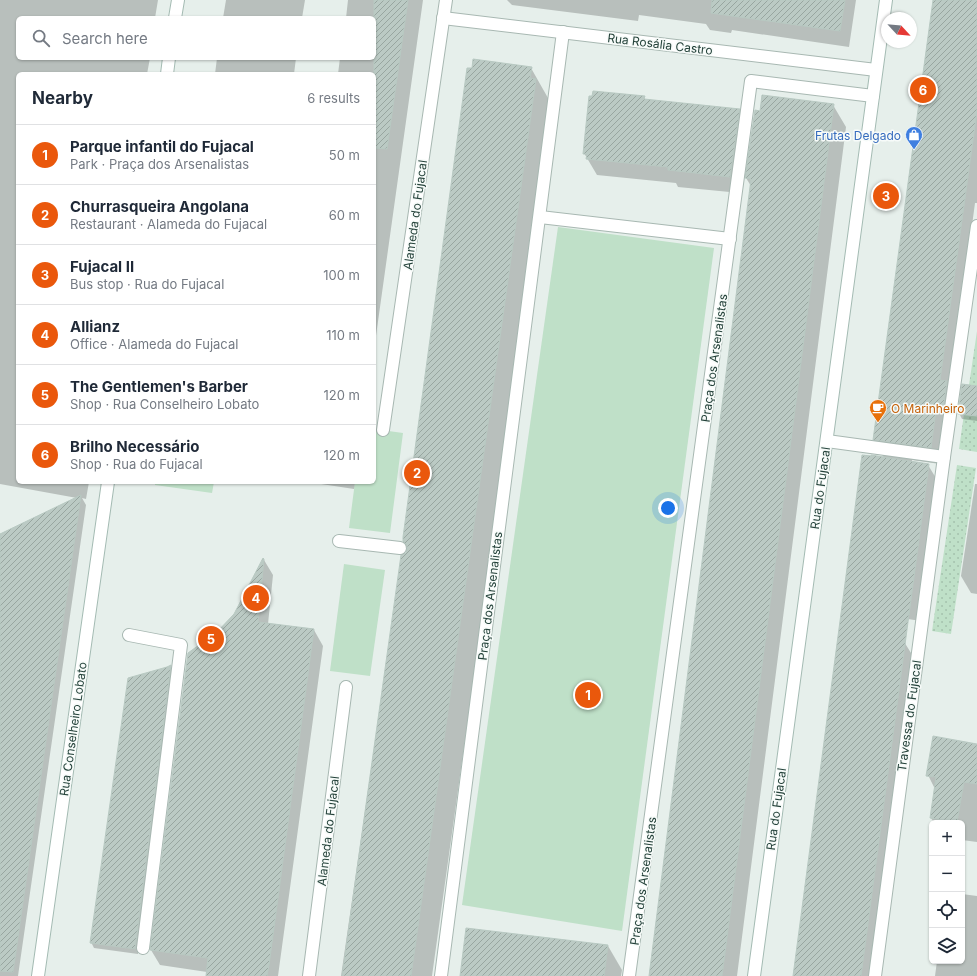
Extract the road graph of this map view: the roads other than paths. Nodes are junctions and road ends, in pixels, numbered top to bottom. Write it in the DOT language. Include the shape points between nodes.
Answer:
graph roads {
  1 [pos="178,0"];
  2 [pos="446,0"];
  3 [pos="886,0"];
  4 [pos="175,16"];
  5 [pos="443,18"];
  6 [pos="563,32"];
  7 [pos="169,60"];
  8 [pos="876,70"];
  9 [pos="167,72"];
  10 [pos="873,96"];
  11 [pos="540,217"];
  12 [pos="977,226"];
  13 [pos="730,239"];
  14 [pos="383,430"];
  15 [pos="827,441"];
  16 [pos="944,457"];
  17 [pos="108,484"];
  18 [pos="338,541"];
  19 [pos="400,548"];
  20 [pos="130,635"];
  21 [pos="346,687"];
  22 [pos="143,948"];
  23 [pos="38,976"];
  24 [pos="309,976"];
  25 [pos="441,976"];
  26 [pos="630,976"];
  27 [pos="754,976"];
  28 [pos="875,976"];
  1 -- 4 [label="street"];
  2 -- 5 [label="street, Alameda do Fujacal"];
  3 -- 8 [label="street, Rua do Fujacal"];
  5 -- 6 [label="street, Rua Rosália Castro"];
  5 -- 14 [label="street, Alameda do Fujacal"];
  6 -- 8 [label="street, Rua Rosália Castro"];
  6 -- 11 [label="street, Praça dos Arsenalistas"];
  7 -- 9 [label="street"];
  8 -- 10 [label="street, Rua do Fujacal"];
  10 -- 13 [label="street, Praça dos Arsenalistas" via="750,81"];
  10 -- 15 [label="street, Rua do Fujacal"];
  11 -- 13 [label="street"];
  11 -- 25 [label="street, Praça dos Arsenalistas"];
  12 -- 16 [label="street, Travessa do Fujacal"];
  13 -- 26 [label="street, Praça dos Arsenalistas"];
  15 -- 16 [label="street"];
  15 -- 27 [label="street, Rua do Fujacal"];
  16 -- 28 [label="street, Travessa do Fujacal"];
  17 -- 23 [label="street, Rua Conselheiro Lobato"];
  18 -- 19 [label="street"];
  20 -- 22 [label="street" via="181,645"];
  21 -- 24 [label="street, Alameda do Fujacal"];
}
